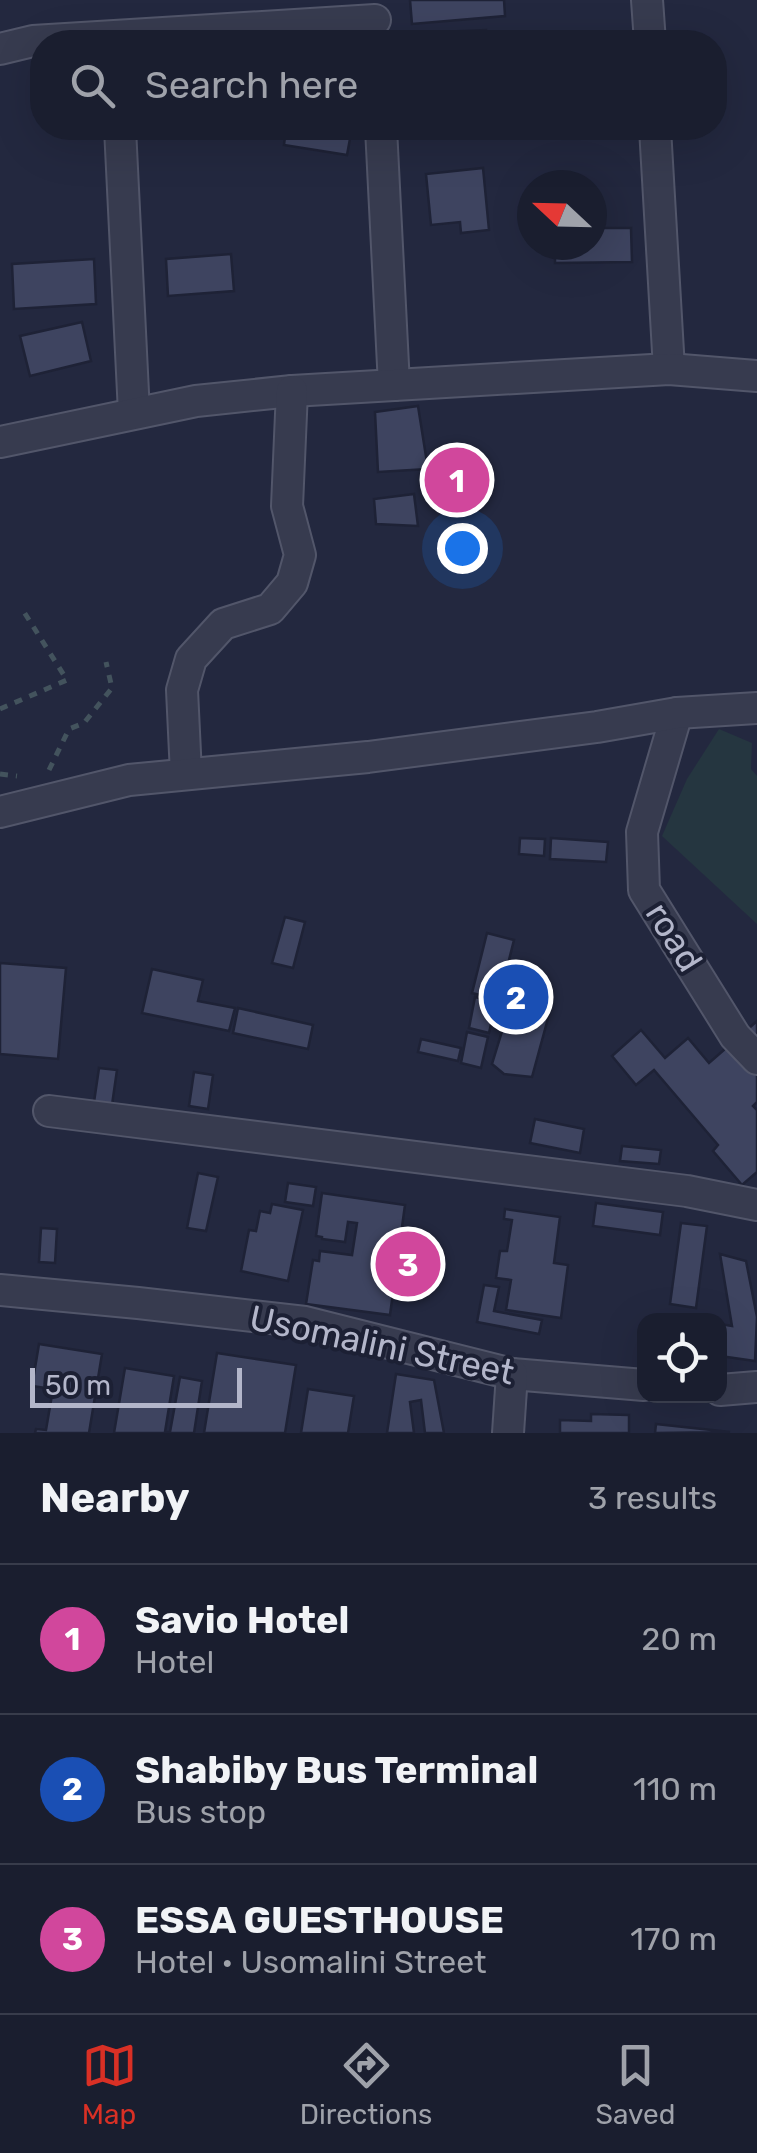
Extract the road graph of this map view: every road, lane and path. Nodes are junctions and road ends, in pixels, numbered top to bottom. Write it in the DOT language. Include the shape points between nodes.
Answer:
graph roads {
  1 [pos="647,0"];
  2 [pos="375,21"];
  3 [pos="245,30"];
  4 [pos="649,30"];
  5 [pos="30,42"];
  6 [pos="0,48"];
  7 [pos="121,140"];
  8 [pos="382,140"];
  9 [pos="656,140"];
  10 [pos="669,369"];
  11 [pos="757,376"];
  12 [pos="394,385"];
  13 [pos="292,391"];
  14 [pos="134,413"];
  15 [pos="0,442"];
  16 [pos="24,612"];
  17 [pos="106,662"];
  18 [pos="0,708"];
  19 [pos="757,708"];
  20 [pos="677,713"];
  21 [pos="0,774"];
  22 [pos="186,774"];
  23 [pos="17,776"];
  24 [pos="45,777"];
  25 [pos="0,812"];
  26 [pos="757,1058"];
  27 [pos="49,1111"];
  28 [pos="757,1205"];
  29 [pos="0,1290"];
  30 [pos="512,1374"];
  31 [pos="637,1383"];
  32 [pos="757,1387"];
  33 [pos="727,1389"];
  34 [pos="508,1433"];
  1 -- 4 [label="street"];
  2 -- 3 [label="street"];
  5 -- 6 [label="street"];
  7 -- 14 [label="street"];
  8 -- 12 [label="street"];
  9 -- 10 [label="street"];
  10 -- 11 [label="street"];
  10 -- 12 [label="street"];
  12 -- 13 [label="street"];
  13 -- 14 [label="street"];
  13 -- 22 [label="street" via="287,506 300,555 292,584 270,609 223,624 191,659 182,690"];
  14 -- 15 [label="street"];
  16 -- 18 [label="path" via="67,680"];
  17 -- 24 [label="path" via="112,688 84,723 70,728"];
  19 -- 20 [label="street"];
  20 -- 22 [label="street" via="368,757"];
  20 -- 26 [label="street, road" via="642,832 644,890 736,1036"];
  21 -- 23 [label="path"];
  22 -- 25 [label="street" via="129,780"];
  27 -- 28 [label="street"];
  29 -- 30 [label="street, Usomalini Street" via="305,1322"];
  30 -- 31 [label="street, Usomalini Street"];
  30 -- 34 [label="street"];
  32 -- 33 [label="street"];
}
